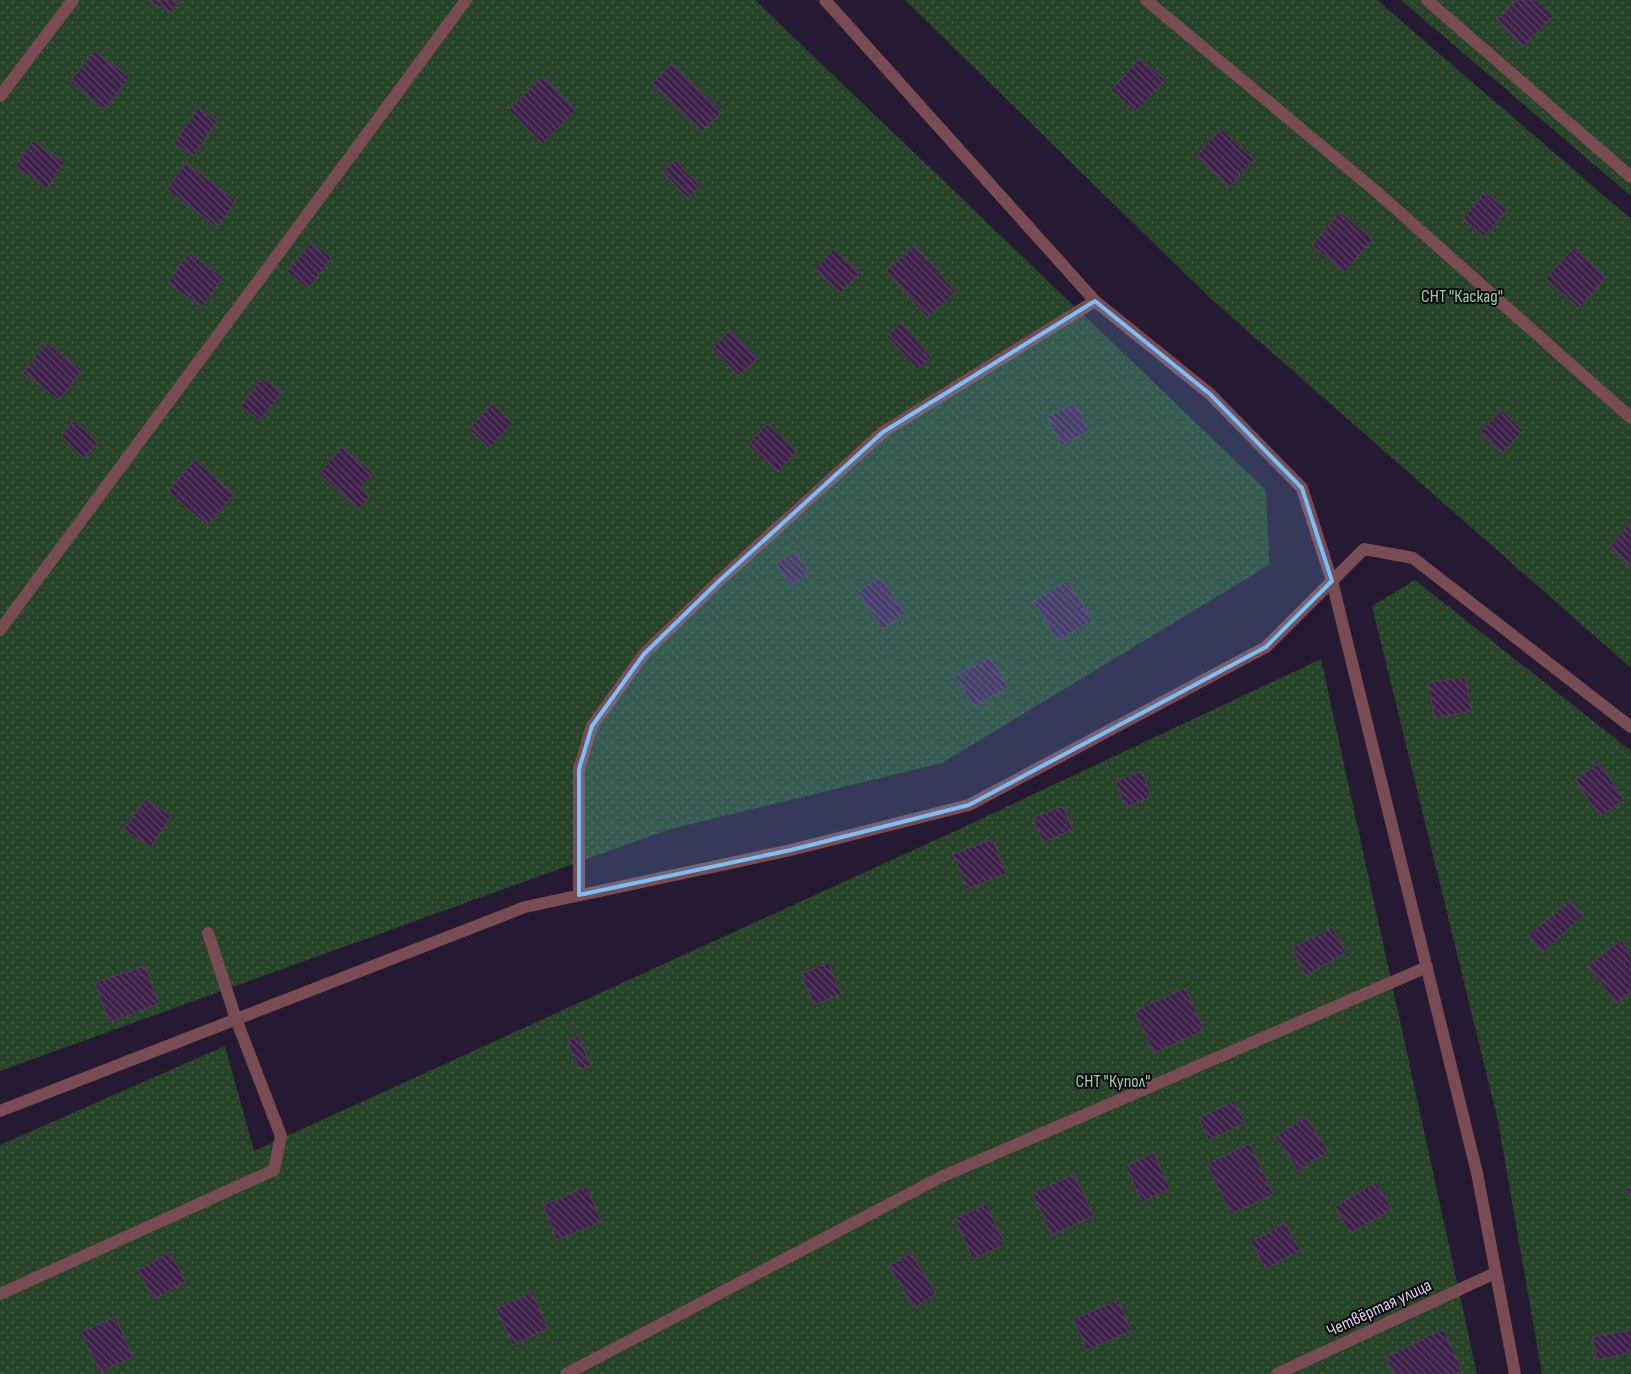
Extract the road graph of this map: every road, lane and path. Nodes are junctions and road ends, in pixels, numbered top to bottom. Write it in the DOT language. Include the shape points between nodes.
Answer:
graph roads {
  1 [pos="73,0"];
  2 [pos="466,0"];
  3 [pos="825,0"];
  4 [pos="1146,0"];
  5 [pos="1426,0"];
  6 [pos="0,96"];
  7 [pos="1631,177"];
  8 [pos="1095,301"];
  9 [pos="1631,418"];
  10 [pos="1332,581"];
  11 [pos="0,630"];
  12 [pos="1631,727"];
  13 [pos="579,895"];
  14 [pos="208,933"];
  15 [pos="1426,967"];
  16 [pos="236,1019"];
  17 [pos="0,1111"];
  18 [pos="1496,1273"];
  19 [pos="0,1294"];
  20 [pos="566,1374"];
  21 [pos="1277,1374"];
  22 [pos="1515,1374"];
  1 -- 6 [label="street"];
  2 -- 11 [label="street"];
  3 -- 8 [label="street"];
  4 -- 9 [label="street" via="1378,193"];
  5 -- 7 [label="street"];
  8 -- 10 [label="street" via="1210,394 1302,488"];
  8 -- 13 [label="street" via="883,432 719,580 644,654 592,726 580,769"];
  10 -- 12 [label="street" via="1364,549 1413,558"];
  10 -- 13 [label="street" via="1266,647 969,805 791,850"];
  10 -- 15 [label="street"];
  13 -- 16 [label="street" via="525,907"];
  14 -- 16 [label="street"];
  15 -- 18 [label="street" via="1477,1173"];
  15 -- 20 [label="street" via="941,1177"];
  16 -- 17 [label="street"];
  16 -- 19 [label="street" via="281,1136 274,1170"];
  18 -- 21 [label="street, Четвёртая улица"];
  18 -- 22 [label="street"];
}
